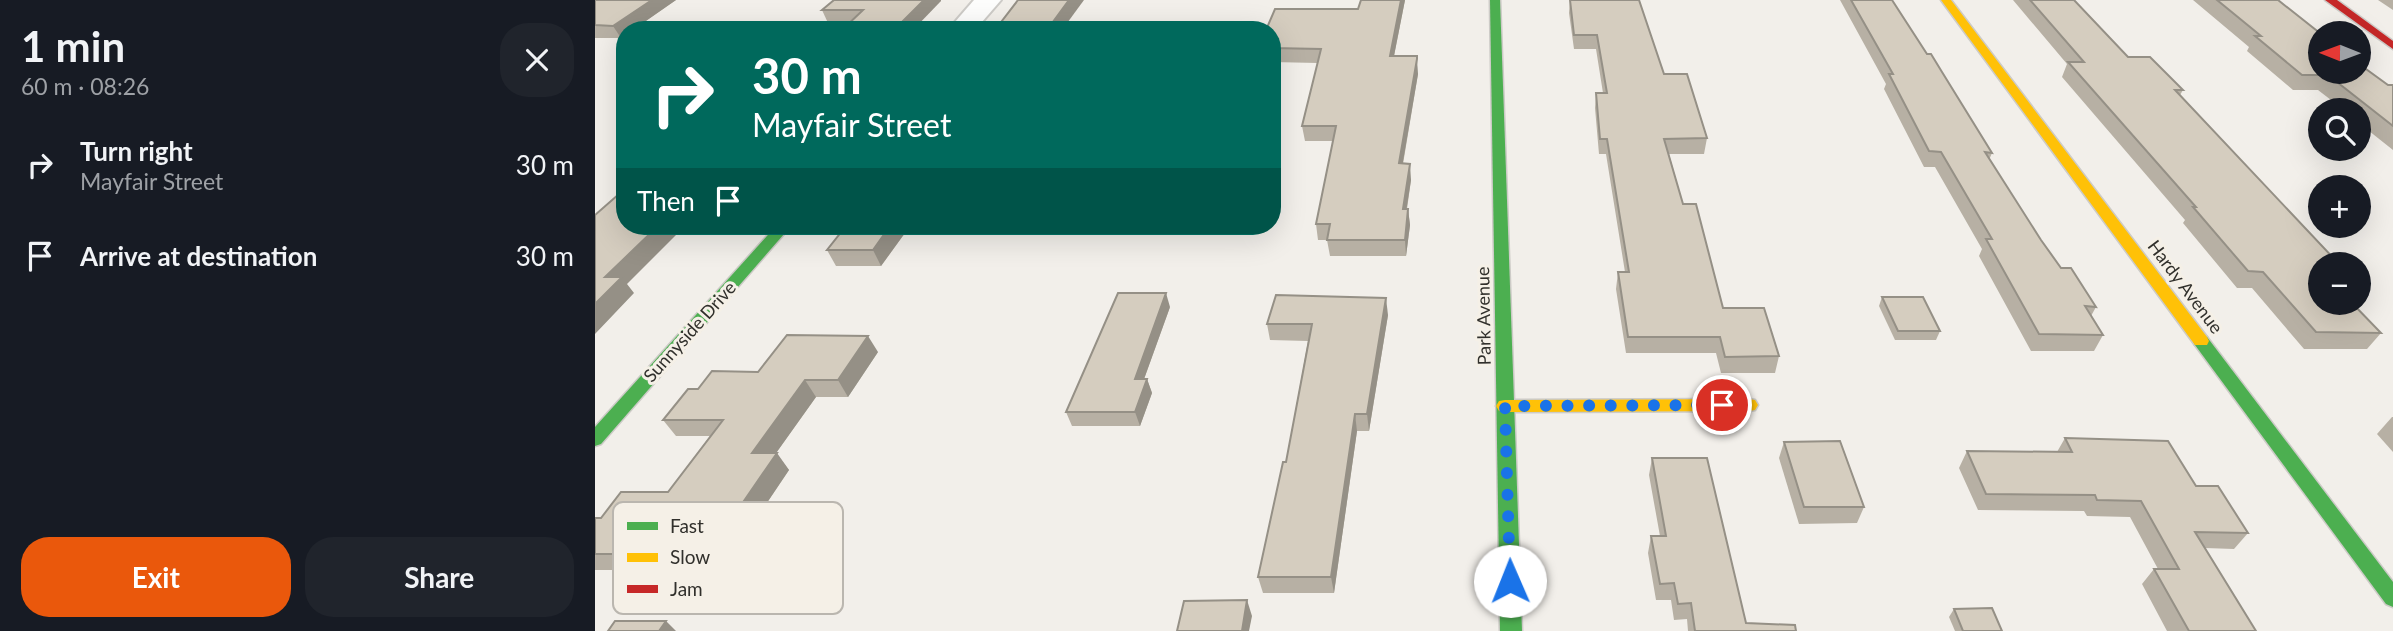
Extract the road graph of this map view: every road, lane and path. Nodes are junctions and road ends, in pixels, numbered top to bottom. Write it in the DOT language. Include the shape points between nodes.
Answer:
graph roads {
  1 [pos="988,0"];
  2 [pos="1495,0"];
  3 [pos="1946,0"];
  4 [pos="2330,0"];
  5 [pos="969,21"];
  6 [pos="2393,46"];
  7 [pos="776,235"];
  8 [pos="1749,405"];
  9 [pos="1505,406"];
  10 [pos="595,439"];
  11 [pos="2393,598"];
  12 [pos="1511,631"];
  1 -- 5 [label="street"];
  2 -- 9 [label="street, Park Avenue"];
  3 -- 11 [label="street, Hardy Avenue"];
  4 -- 6 [label="street"];
  7 -- 10 [label="street, Sunnyside Drive"];
  8 -- 9 [label="street"];
  9 -- 12 [label="street, Park Avenue"];
}
